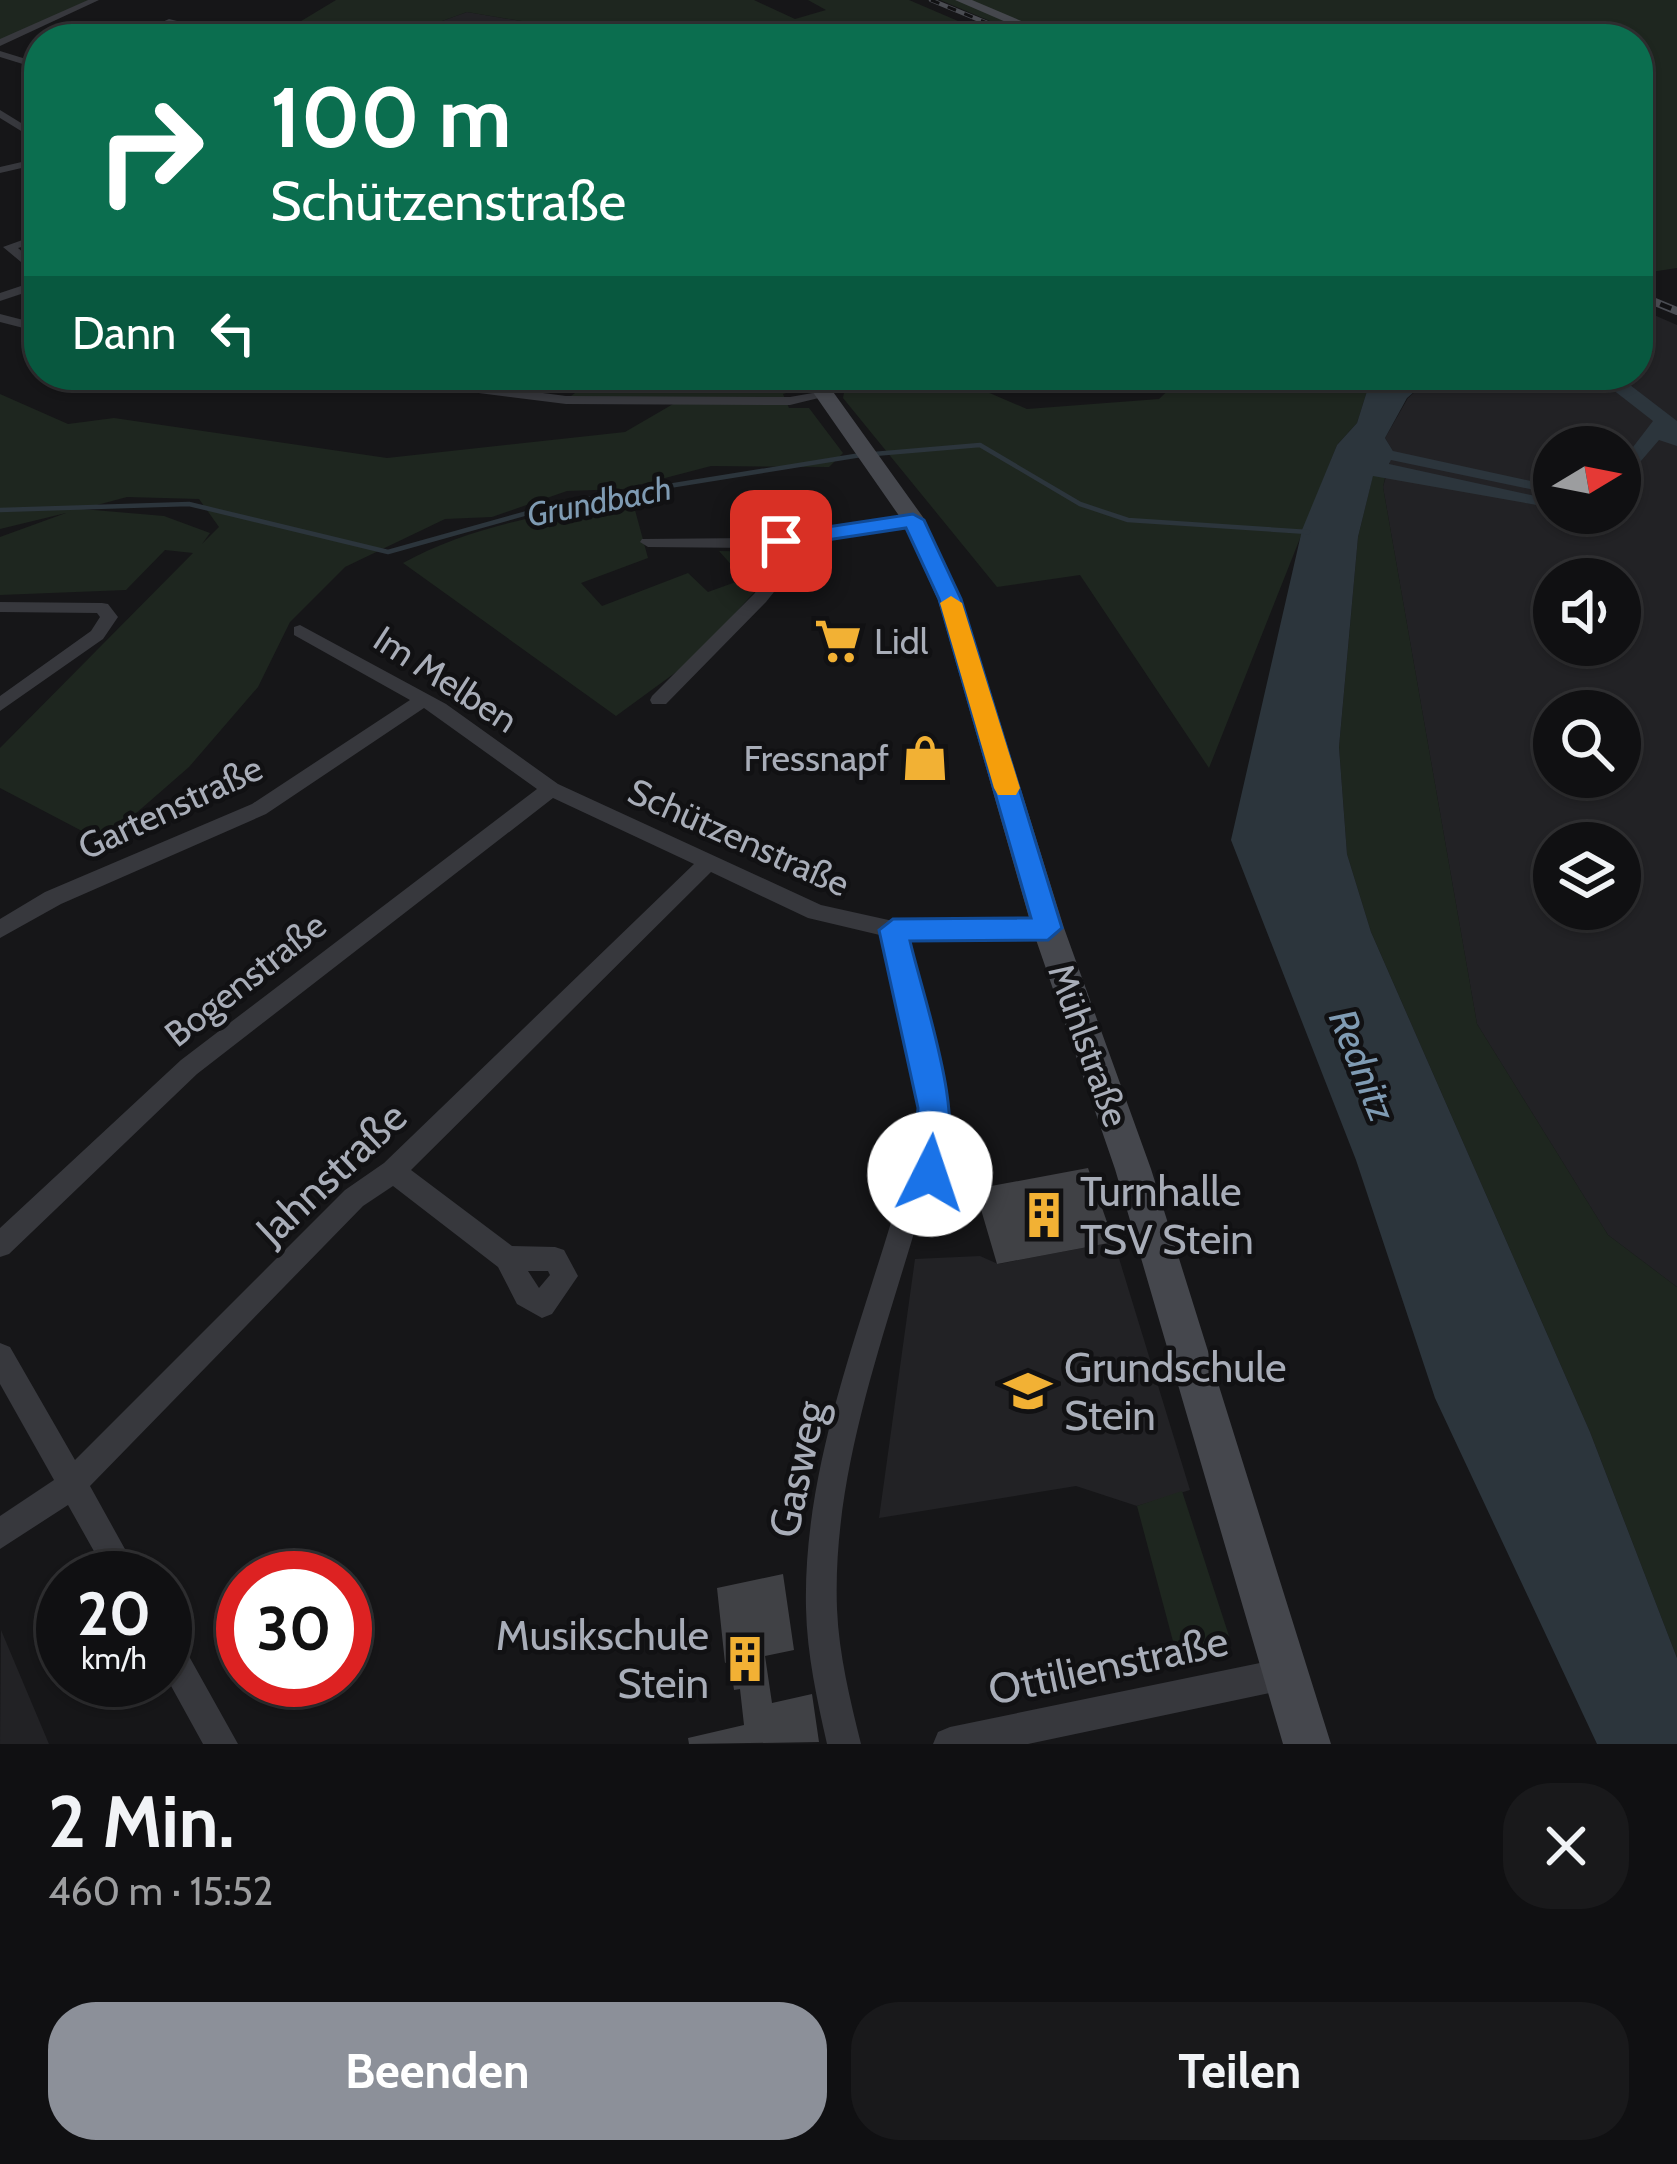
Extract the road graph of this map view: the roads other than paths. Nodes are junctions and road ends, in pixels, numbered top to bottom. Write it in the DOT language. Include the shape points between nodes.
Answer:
graph roads {
  1 [pos="95,0"];
  2 [pos="961,0"];
  3 [pos="172,21"];
  4 [pos="42,24"];
  5 [pos="165,24"];
  6 [pos="1020,24"];
  7 [pos="24,242"];
  8 [pos="24,260"];
  9 [pos="487,390"];
  10 [pos="821,390"];
  11 [pos="824,394"];
  12 [pos="913,520"];
  13 [pos="808,538"];
  14 [pos="648,542"];
  15 [pos="0,607"];
  16 [pos="300,631"];
  17 [pos="424,699"];
  18 [pos="658,700"];
  19 [pos="0,705"];
  20 [pos="551,789"];
  21 [pos="710,861"];
  22 [pos="1048,928"];
  23 [pos="0,929"];
  24 [pos="893,930"];
  25 [pos="393,1172"];
  26 [pos="930,1174"];
  27 [pos="906,1216"];
  28 [pos="0,1245"];
  29 [pos="507,1258"];
  30 [pos="0,1357"];
  31 [pos="70,1486"];
  32 [pos="0,1534"];
  33 [pos="109,1551"];
  34 [pos="1284,1674"];
  35 [pos="192,1693"];
  36 [pos="1030,1736"];
  37 [pos="220,1744"];
  38 [pos="844,1744"];
  39 [pos="950,1744"];
  40 [pos="1307,1744"];
  1 -- 4 [label="street"];
  2 -- 6 [label="street"];
  3 -- 5 [label="street"];
  7 -- 8 [label="street" via="9,247"];
  9 -- 11 [label="street" via="566,400 790,401"];
  10 -- 11 [label="street, Mühlstraße"];
  11 -- 12 [label="street, Mühlstraße"];
  12 -- 13 [label="street"];
  12 -- 22 [label="street, Mühlstraße" via="950,599"];
  13 -- 14 [label="street"];
  13 -- 18 [label="street"];
  15 -- 19 [label="street" via="82,604 109,616 97,634"];
  16 -- 17 [label="street, Im Melben"];
  17 -- 20 [label="street, Im Melben"];
  17 -- 23 [label="street, Gartenstraße" via="259,808"];
  20 -- 21 [label="street, Schützenstraße"];
  20 -- 28 [label="street, Bogenstraße" via="189,1067"];
  21 -- 24 [label="street, Schützenstraße" via="816,912"];
  21 -- 25 [label="street, Jahnstraße"];
  22 -- 24 [label="street, Schützenstraße"];
  22 -- 34 [label="street, Mühlstraße" via="1133,1169"];
  24 -- 26 [label="street" via="934,1108"];
  25 -- 29 [label="street"];
  25 -- 31 [label="street, Jahnstraße" via="354,1198"];
  27 -- 38 [label="street, Gasweg" via="835,1467 820,1562 821,1654"];
  30 -- 31 [label="street"];
  31 -- 32 [label="street, Jahnstraße"];
  31 -- 33 [label="street"];
  34 -- 36 [label="street, Ottilienstraße"];
  34 -- 40 [label="street, Mühlstraße"];
  35 -- 37 [label="street"];
  36 -- 39 [label="street, Ottilienstraße"];
}
